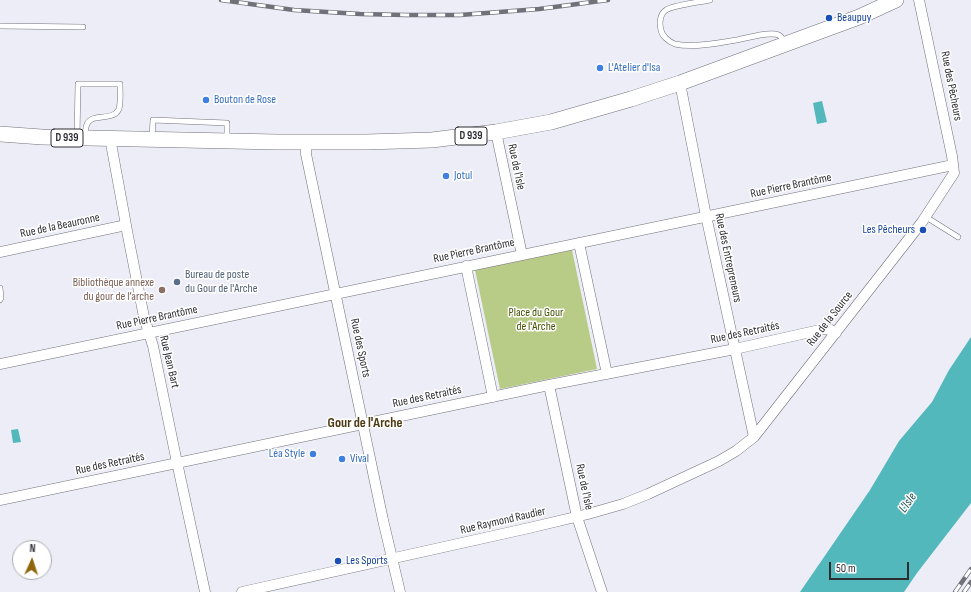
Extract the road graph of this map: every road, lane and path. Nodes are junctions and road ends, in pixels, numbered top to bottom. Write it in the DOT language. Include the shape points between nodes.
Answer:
graph roads {
  1 [pos="710,0"];
  2 [pos="896,0"];
  3 [pos="919,0"];
  4 [pos="0,26"];
  5 [pos="83,27"];
  6 [pos="784,44"];
  7 [pos="680,83"];
  8 [pos="496,132"];
  9 [pos="0,134"];
  10 [pos="81,138"];
  11 [pos="110,138"];
  12 [pos="306,143"];
  13 [pos="953,165"];
  14 [pos="706,217"];
  15 [pos="926,217"];
  16 [pos="126,229"];
  17 [pos="958,237"];
  18 [pos="579,243"];
  19 [pos="0,252"];
  20 [pos="522,255"];
  21 [pos="466,266"];
  22 [pos="0,288"];
  23 [pos="335,294"];
  24 [pos="0,300"];
  25 [pos="148,333"];
  26 [pos="836,333"];
  27 [pos="735,348"];
  28 [pos="0,364"];
  29 [pos="607,374"];
  30 [pos="549,385"];
  31 [pos="493,397"];
  32 [pos="363,424"];
  33 [pos="754,437"];
  34 [pos="177,464"];
  35 [pos="0,500"];
  36 [pos="577,517"];
  37 [pos="392,559"];
  38 [pos="205,592"];
  39 [pos="242,592"];
  40 [pos="400,592"];
  41 [pos="602,592"];
  1 -- 6 [label="lane" via="671,7 664,11 660,24 666,38 674,44 690,45 774,34 779,35"];
  2 -- 6 [label="main road, D 939" via="859,17"];
  3 -- 13 [label="street, Rue des Pêcheurs"];
  4 -- 5 [label="lane"];
  6 -- 7 [label="main road, D 939"];
  7 -- 8 [label="main road, D 939" via="551,122"];
  7 -- 14 [label="street, Rue des Entrepreneurs"];
  8 -- 12 [label="main road, D 939" via="432,140"];
  8 -- 20 [label="street, Rue de l'Isle"];
  9 -- 10 [label="main road, D 939"];
  10 -- 10 [label="lane" via="91,120 109,117 118,111 120,84 78,84"];
  10 -- 11 [label="main road, D 939"];
  11 -- 12 [label="main road, D 939"];
  11 -- 16 [label="street, Rue Jean Bart"];
  12 -- 23 [label="street, Rue des Sports" via="306,154"];
  13 -- 14 [label="street, Rue Pierre Brantôme"];
  13 -- 15 [label="street, Rue des Pêcheurs" via="954,173"];
  14 -- 18 [label="street, Rue Pierre Brantôme"];
  14 -- 27 [label="street, Rue des Entrepreneurs"];
  15 -- 17 [label="lane"];
  15 -- 26 [label="street, Rue de la Source"];
  16 -- 19 [label="street, Rue de la Beauronne"];
  16 -- 25 [label="street, Rue Jean Bart"];
  18 -- 20 [label="street, Rue Pierre Brantôme"];
  18 -- 29 [label="street"];
  20 -- 21 [label="street, Rue Pierre Brantôme"];
  21 -- 23 [label="street, Rue Pierre Brantôme"];
  21 -- 31 [label="street"];
  22 -- 24 [label="lane"];
  23 -- 25 [label="street, Rue Pierre Brantôme"];
  23 -- 32 [label="street, Rue des Sports"];
  25 -- 28 [label="street, Rue Pierre Brantôme"];
  25 -- 34 [label="street, Rue Jean Bart" via="153,346"];
  26 -- 27 [label="street, Rue des Retraités" via="824,329"];
  26 -- 33 [label="street, Rue de la Source"];
  27 -- 29 [label="street, Rue des Retraités"];
  27 -- 33 [label="street, Rue des Entrepreneurs"];
  29 -- 30 [label="street, Rue des Retraités"];
  30 -- 31 [label="street, Rue des Retraités"];
  30 -- 36 [label="street, Rue de l'Isle"];
  31 -- 32 [label="street, Rue des Retraités"];
  32 -- 34 [label="street, Rue des Retraités"];
  32 -- 37 [label="street, Rue des Sports"];
  33 -- 36 [label="street, Rue Raymond Raudier" via="719,462 623,504"];
  34 -- 35 [label="street, Rue des Retraités"];
  34 -- 38 [label="street, Rue Jean Bart"];
  36 -- 37 [label="street, Rue Raymond Raudier"];
  36 -- 41 [label="street, Rue de l'Isle"];
  37 -- 39 [label="street, Rue Raymond Raudier"];
  37 -- 40 [label="street, Rue des Sports"];
}
